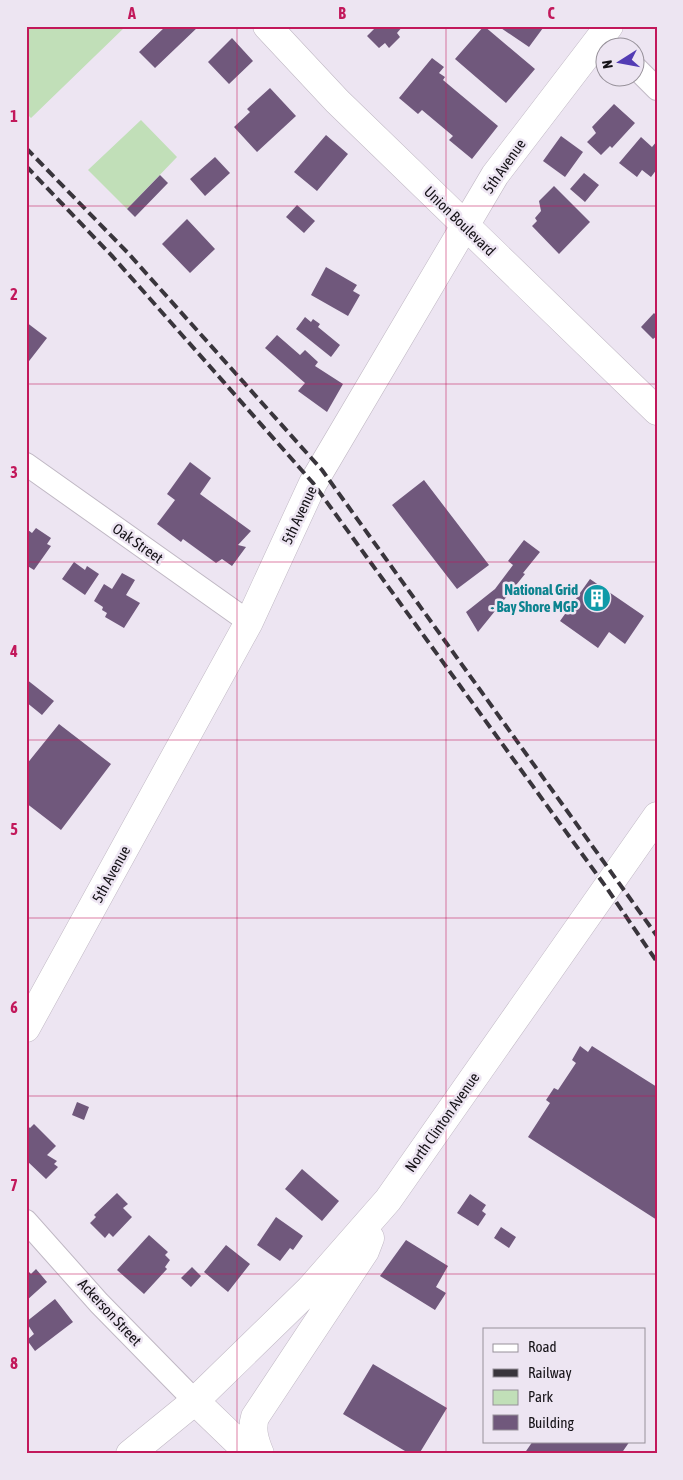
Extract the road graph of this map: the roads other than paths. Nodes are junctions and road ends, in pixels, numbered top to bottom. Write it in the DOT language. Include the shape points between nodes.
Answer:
graph roads {
  1 [pos="267,26"];
  2 [pos="608,37"];
  3 [pos="646,78"];
  4 [pos="657,88"];
  5 [pos="466,227"];
  6 [pos="657,411"];
  7 [pos="26,464"];
  8 [pos="249,622"];
  9 [pos="657,816"];
  10 [pos="26,1028"];
  11 [pos="385,1203"];
  12 [pos="26,1221"];
  13 [pos="195,1401"];
  14 [pos="130,1454"];
  15 [pos="250,1454"];
  16 [pos="260,1454"];
  1 -- 5 [label="main road, Union Boulevard" via="337,101"];
  2 -- 5 [label="main road, 5th Avenue" via="495,175"];
  3 -- 4 [label="street"];
  5 -- 6 [label="main road, Union Boulevard"];
  5 -- 8 [label="main road, 5th Avenue" via="314,483"];
  7 -- 8 [label="street, Oak Street"];
  8 -- 10 [label="main road, 5th Avenue"];
  9 -- 11 [label="main road, North Clinton Avenue"];
  11 -- 13 [label="main road, North Clinton Avenue" via="310,1289"];
  11 -- 16 [label="main road" via="365,1251 255,1417 253,1429"];
  12 -- 13 [label="street, Ackerson Street"];
  13 -- 14 [label="main road"];
  13 -- 15 [label="main road"];
}
